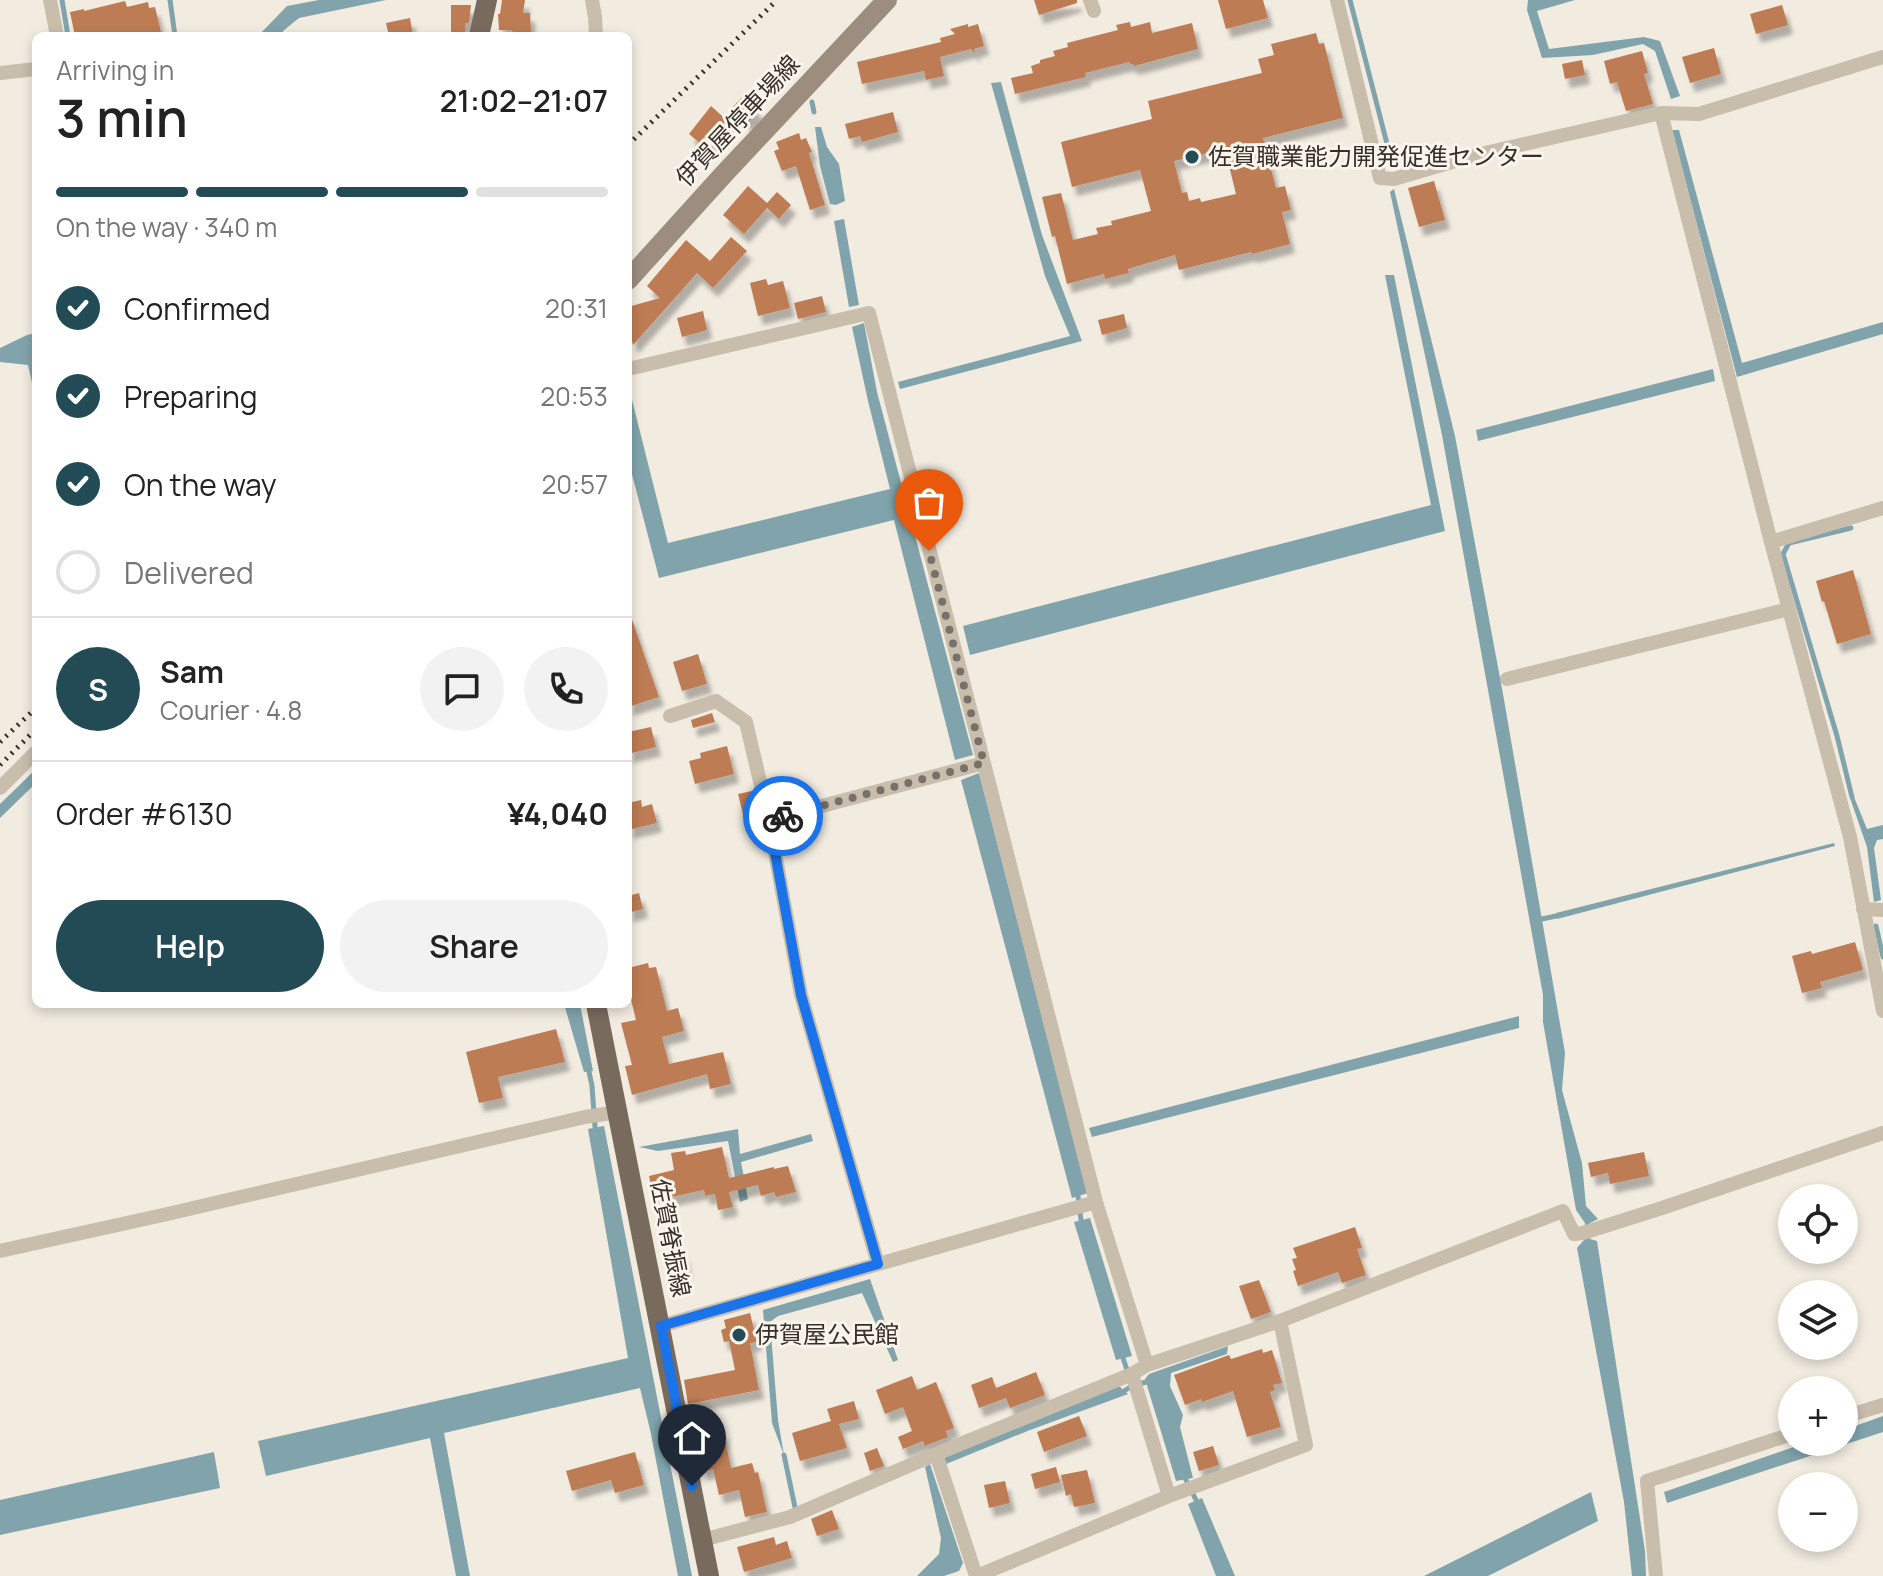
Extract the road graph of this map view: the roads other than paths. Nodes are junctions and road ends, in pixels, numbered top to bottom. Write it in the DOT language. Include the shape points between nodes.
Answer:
graph roads {
  1 [pos="50,0"];
  2 [pos="487,0"];
  3 [pos="592,0"];
  4 [pos="887,0"];
  5 [pos="1337,0"];
  6 [pos="56,32"];
  7 [pos="480,32"];
  8 [pos="596,32"];
  9 [pos="1883,57"];
  10 [pos="32,69"];
  11 [pos="0,73"];
  12 [pos="1661,113"];
  13 [pos="632,276"];
  14 [pos="632,368"];
  15 [pos="1883,508"];
  16 [pos="1771,542"];
  17 [pos="1789,609"];
  18 [pos="1507,679"];
  19 [pos="670,716"];
  20 [pos="32,756"];
  21 [pos="984,763"];
  22 [pos="0,788"];
  23 [pos="769,820"];
  24 [pos="1863,909"];
  25 [pos="1883,910"];
  26 [pos="597,1008"];
  27 [pos="1883,1011"];
  28 [pos="612,1113"];
  29 [pos="1883,1133"];
  30 [pos="1085,1206"];
  31 [pos="0,1251"];
  32 [pos="878,1264"];
  33 [pos="1280,1321"];
  34 [pos="661,1326"];
  35 [pos="1147,1365"];
  36 [pos="1132,1374"];
  37 [pos="1883,1405"];
  38 [pos="1858,1413"];
  39 [pos="1778,1439"];
  40 [pos="936,1454"];
  41 [pos="1175,1494"];
  42 [pos="702,1540"];
  43 [pos="709,1576"];
  44 [pos="976,1576"];
  45 [pos="1656,1576"];
  1 -- 6 [label="street"];
  2 -- 7 [label="main road"];
  3 -- 8 [label="street"];
  4 -- 13 [label="main road, 伊賀屋停車場線"];
  5 -- 12 [label="street" via="1380,178 1394,179"];
  9 -- 12 [label="street" via="1699,114"];
  10 -- 11 [label="street"];
  12 -- 16 [label="street"];
  14 -- 21 [label="street" via="869,313"];
  15 -- 16 [label="street"];
  16 -- 17 [label="street"];
  17 -- 18 [label="street"];
  17 -- 24 [label="street" via="1850,837"];
  19 -- 23 [label="street" via="716,701 746,722"];
  20 -- 22 [label="street"];
  21 -- 23 [label="street"];
  21 -- 30 [label="street" via="1080,1137"];
  23 -- 32 [label="street" via="801,995"];
  24 -- 25 [label="street"];
  24 -- 27 [label="street"];
  26 -- 28 [label="main road, 佐賀脊振線"];
  28 -- 31 [label="street"];
  28 -- 34 [label="main road, 佐賀脊振線"];
  29 -- 33 [label="street" via="1588,1231 1574,1234 1563,1211"];
  30 -- 32 [label="street"];
  30 -- 35 [label="street"];
  32 -- 34 [label="street"];
  33 -- 35 [label="street"];
  33 -- 41 [label="street" via="1306,1445"];
  34 -- 42 [label="main road, 佐賀脊振線"];
  35 -- 36 [label="street"];
  36 -- 40 [label="street"];
  36 -- 41 [label="street"];
  37 -- 38 [label="street"];
  39 -- 45 [label="street" via="1647,1481"];
  40 -- 42 [label="street" via="797,1514"];
  40 -- 44 [label="street"];
  41 -- 44 [label="street"];
  42 -- 43 [label="main road, 佐賀脊振線"];
}
